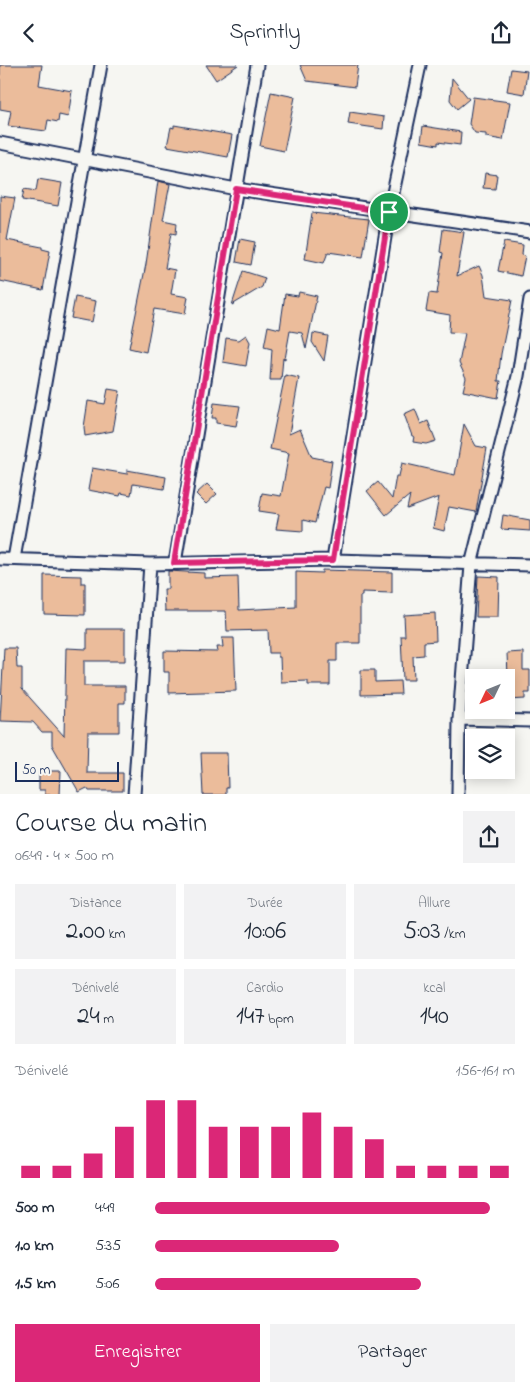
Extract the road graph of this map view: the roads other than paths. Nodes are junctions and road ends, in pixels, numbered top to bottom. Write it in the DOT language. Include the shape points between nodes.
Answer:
graph roads {
  1 [pos="101,65"];
  2 [pos="257,65"];
  3 [pos="420,65"];
  4 [pos="0,143"];
  5 [pos="85,160"];
  6 [pos="236,189"];
  7 [pos="389,212"];
  8 [pos="530,232"];
  9 [pos="530,299"];
  10 [pos="0,559"];
  11 [pos="14,559"];
  12 [pos="333,560"];
  13 [pos="174,563"];
  14 [pos="150,564"];
  15 [pos="471,565"];
  16 [pos="530,565"];
  17 [pos="459,719"];
  18 [pos="530,721"];
  19 [pos="134,794"];
  20 [pos="458,794"];
  1 -- 5 [label="street"];
  2 -- 6 [label="street"];
  3 -- 7 [label="street"];
  4 -- 5 [label="street"];
  5 -- 6 [label="street"];
  5 -- 11 [label="street"];
  6 -- 7 [label="street"];
  6 -- 13 [label="street"];
  7 -- 8 [label="street"];
  7 -- 12 [label="street"];
  9 -- 15 [label="street" via="518,376"];
  10 -- 11 [label="street"];
  11 -- 14 [label="street"];
  12 -- 13 [label="street"];
  12 -- 15 [label="street"];
  13 -- 14 [label="street"];
  14 -- 19 [label="street"];
  15 -- 16 [label="street"];
  15 -- 17 [label="street"];
  17 -- 18 [label="street"];
  17 -- 20 [label="street"];
}
